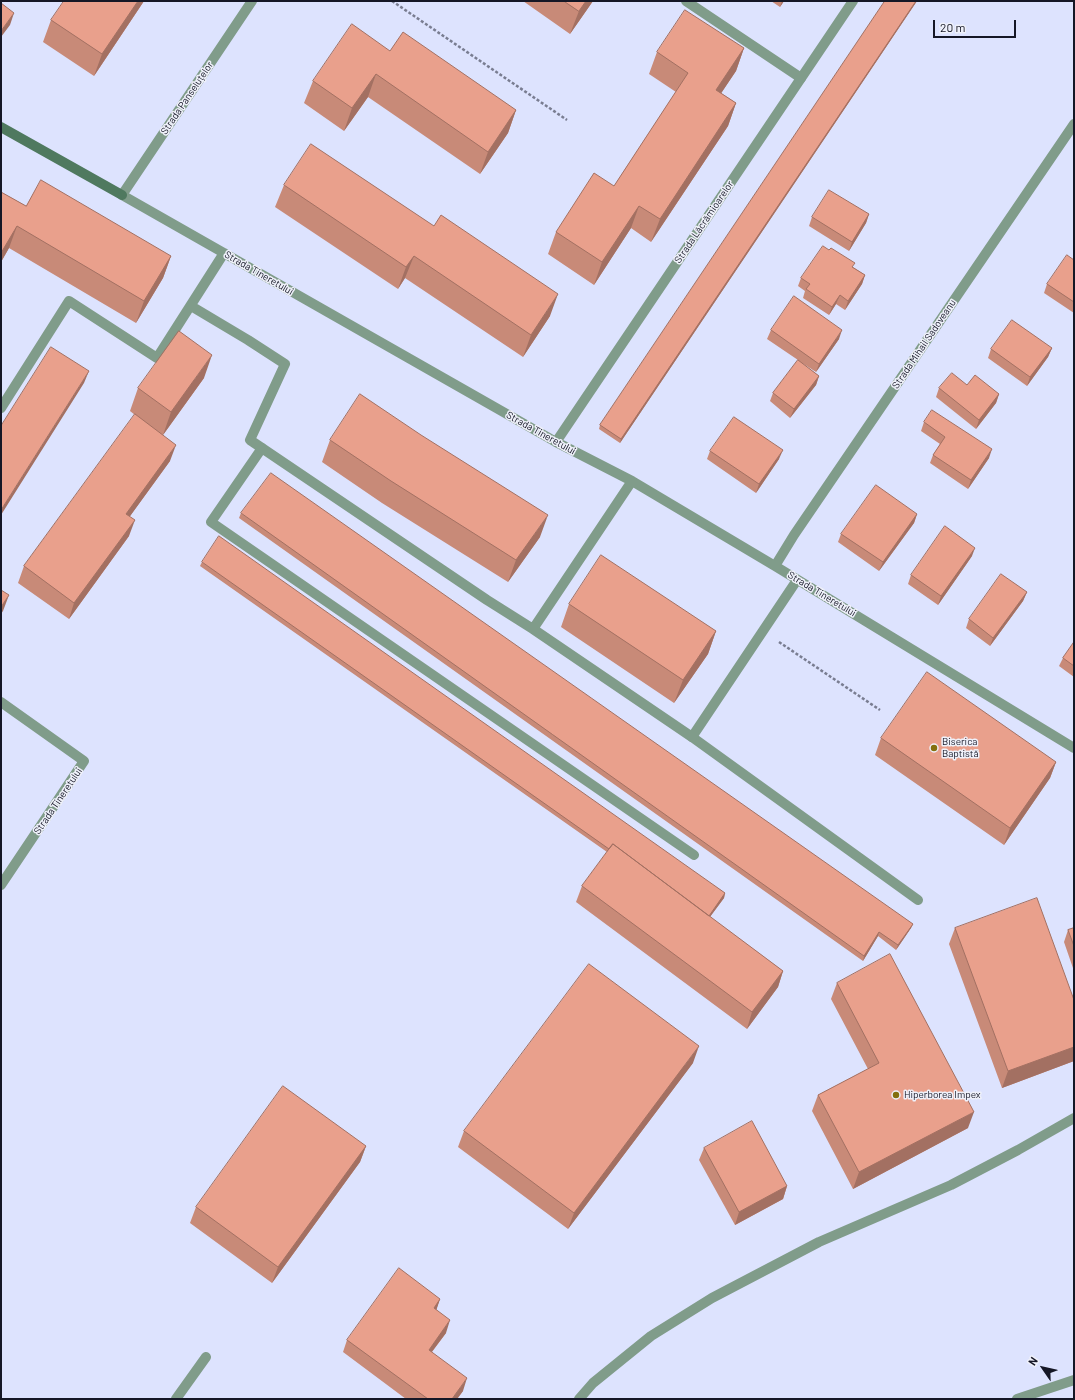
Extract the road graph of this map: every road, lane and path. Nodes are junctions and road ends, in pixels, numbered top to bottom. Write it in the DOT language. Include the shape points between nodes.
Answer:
graph roads {
  1 [pos="252,1"];
  2 [pos="392,1"];
  3 [pos="686,1"];
  4 [pos="853,1"];
  5 [pos="801,78"];
  6 [pos="567,120"];
  7 [pos="1074,124"];
  8 [pos="1,128"];
  9 [pos="122,195"];
  10 [pos="224,253"];
  11 [pos="191,306"];
  12 [pos="1,408"];
  13 [pos="556,442"];
  14 [pos="262,448"];
  15 [pos="632,482"];
  16 [pos="775,566"];
  17 [pos="797,580"];
  18 [pos="533,629"];
  19 [pos="764,632"];
  20 [pos="1,702"];
  21 [pos="880,710"];
  22 [pos="692,737"];
  23 [pos="1074,748"];
  24 [pos="694,855"];
  25 [pos="1,885"];
  26 [pos="918,900"];
  27 [pos="1074,1118"];
  28 [pos="206,1357"];
  29 [pos="1074,1380"];
  30 [pos="176,1399"];
  31 [pos="579,1399"];
  32 [pos="1017,1399"];
  1 -- 9 [label="street, Strada Panseluțelor"];
  2 -- 6 [label="path"];
  3 -- 5 [label="street"];
  4 -- 5 [label="street, Strada Lăcrămioarelor"];
  5 -- 13 [label="street, Strada Lăcrămioarelor"];
  7 -- 16 [label="street, Strada Mihail Sadoveanu"];
  8 -- 9 [label="street, Strada Tineretului"];
  9 -- 10 [label="street, Strada Tineretului"];
  10 -- 11 [label="street"];
  10 -- 13 [label="street, Strada Tineretului"];
  11 -- 12 [label="street" via="157,358 69,301"];
  11 -- 14 [label="street" via="284,364 250,440"];
  13 -- 15 [label="street, Strada Tineretului"];
  14 -- 18 [label="street"];
  14 -- 24 [label="street" via="211,522"];
  15 -- 16 [label="street, Strada Tineretului"];
  15 -- 18 [label="street"];
  16 -- 17 [label="street, Strada Tineretului"];
  17 -- 19 [label="street"];
  17 -- 23 [label="street, Strada Tineretului"];
  18 -- 22 [label="street"];
  19 -- 21 [label="path"];
  19 -- 22 [label="street"];
  20 -- 25 [label="street, Strada Tineretului" via="84,761"];
  22 -- 26 [label="street"];
  27 -- 31 [label="street" via="951,1185 819,1242 712,1298 651,1336 593,1383"];
  28 -- 30 [label="street"];
  29 -- 32 [label="street"];
}
